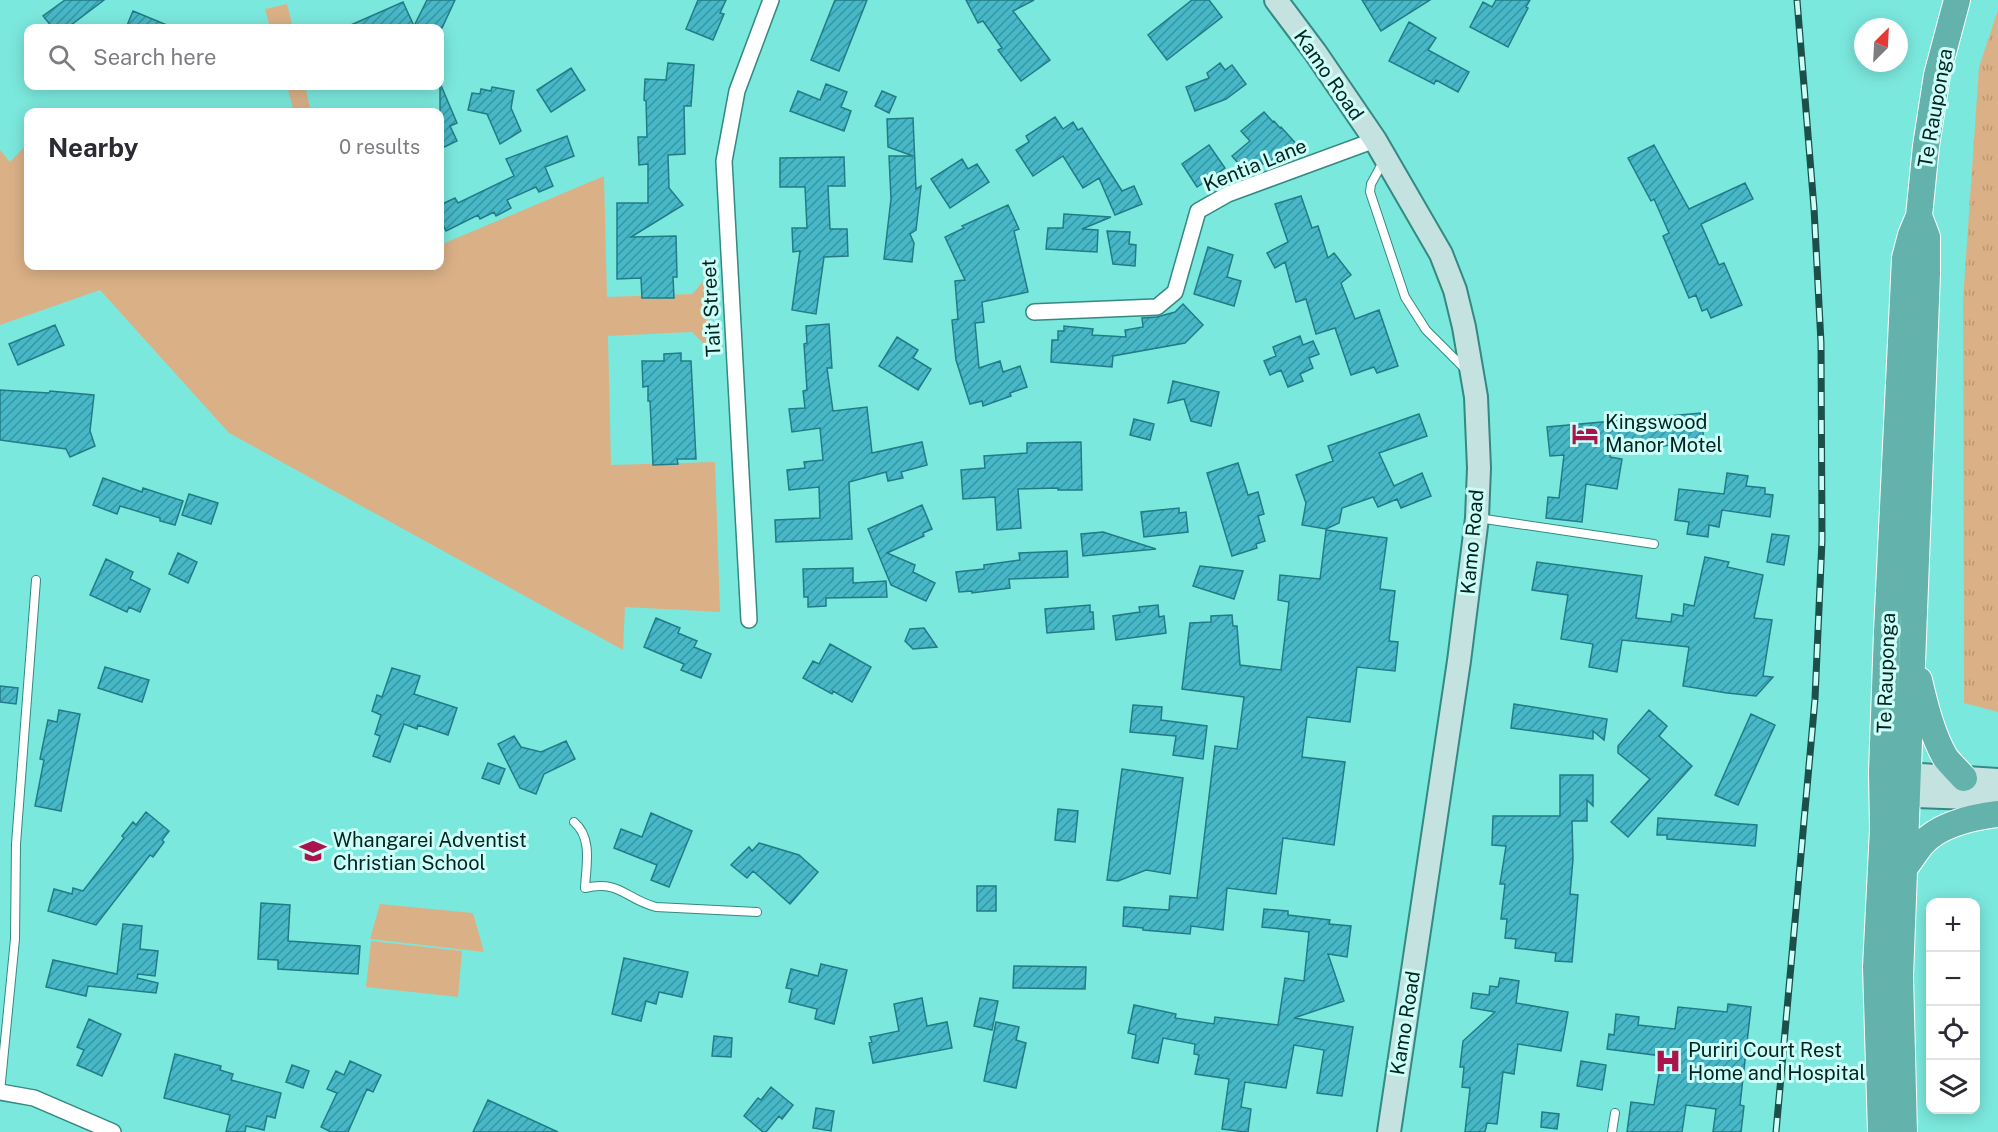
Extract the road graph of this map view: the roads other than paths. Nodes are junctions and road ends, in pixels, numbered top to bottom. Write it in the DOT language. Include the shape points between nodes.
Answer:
graph roads {
  1 [pos="771,0"];
  2 [pos="1276,0"];
  3 [pos="1957,0"];
  4 [pos="1380,149"];
  5 [pos="1919,216"];
  6 [pos="1034,312"];
  7 [pos="1472,375"];
  8 [pos="1477,518"];
  9 [pos="1654,544"];
  10 [pos="36,580"];
  11 [pos="749,620"];
  12 [pos="1913,653"];
  13 [pos="1964,778"];
  14 [pos="1998,780"];
  15 [pos="1895,785"];
  16 [pos="1998,799"];
  17 [pos="1998,814"];
  18 [pos="574,822"];
  19 [pos="1905,867"];
  20 [pos="758,912"];
  21 [pos="0,1092"];
  22 [pos="1615,1113"];
  23 [pos="113,1132"];
  24 [pos="1389,1132"];
  25 [pos="1612,1132"];
  26 [pos="1881,1132"];
  27 [pos="1904,1132"];
  1 -- 11 [label="street, Tait Street" via="737,91 724,161"];
  2 -- 4 [label="main road, Kamo Road"];
  3 -- 5 [label="highway, Te Rauponga" via="1937,75"];
  4 -- 6 [label="street, Kentia Lane" via="1228,194 1198,211 1175,292 1157,307"];
  4 -- 7 [label="main road, Kamo Road" via="1441,254 1455,290"];
  4 -- 7 [label="lane" via="1370,192 1406,297 1426,330"];
  5 -- 12 [label="highway, Te Rauponga" via="1927,237 1927,274"];
  5 -- 15 [label="highway, Te Rauponga" via="1905,258 1887,632"];
  7 -- 8 [label="main road, Kamo Road" via="1478,423"];
  8 -- 9 [label="lane"];
  8 -- 24 [label="main road, Kamo Road"];
  10 -- 21 [label="lane" via="17,834 15,939"];
  12 -- 13 [label="highway" via="1940,746"];
  12 -- 15 [label="highway, Te Rauponga" via="1908,752"];
  13 -- 14 [label="main road"];
  13 -- 15 [label="main road"];
  15 -- 16 [label="main road"];
  15 -- 19 [label="highway, Te Rauponga"];
  15 -- 26 [label="highway, Te Rauponga" via="1876,967"];
  17 -- 19 [label="highway" via="1979,816 1936,833 1923,842"];
  18 -- 20 [label="lane" via="582,828 586,839 585,888 598,885 621,889 656,907"];
  19 -- 27 [label="highway, Te Rauponga" via="1900,976"];
  21 -- 23 [label="street" via="34,1098"];
  22 -- 25 [label="lane"];
}
